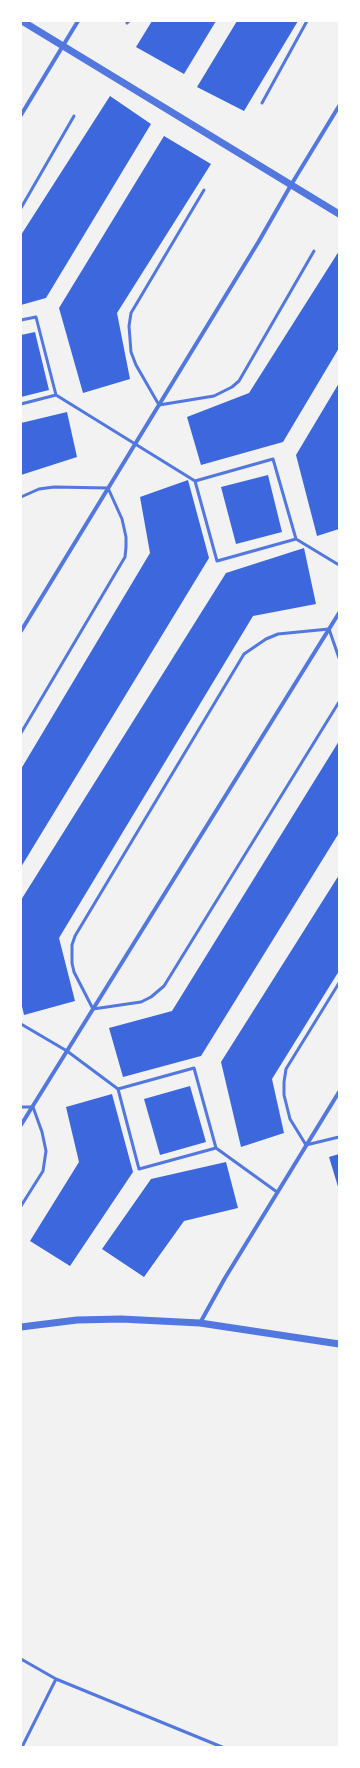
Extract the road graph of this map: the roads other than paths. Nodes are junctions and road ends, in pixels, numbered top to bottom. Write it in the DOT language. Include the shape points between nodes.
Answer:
graph roads {
  1 [pos="22,21"];
  2 [pos="78,21"];
  3 [pos="308,21"];
  4 [pos="63,46"];
  5 [pos="262,103"];
  6 [pos="339,106"];
  7 [pos="21,115"];
  8 [pos="74,116"];
  9 [pos="291,185"];
  10 [pos="204,190"];
  11 [pos="21,208"];
  12 [pos="339,214"];
  13 [pos="314,251"];
  14 [pos="21,320"];
  15 [pos="56,395"];
  16 [pos="21,404"];
  17 [pos="159,405"];
  18 [pos="135,444"];
  19 [pos="195,481"];
  20 [pos="108,488"];
  21 [pos="21,497"];
  22 [pos="296,539"];
  23 [pos="339,565"];
  24 [pos="339,613"];
  25 [pos="329,628"];
  26 [pos="21,631"];
  27 [pos="339,658"];
  28 [pos="339,702"];
  29 [pos="21,733"];
  30 [pos="339,983"];
  31 [pos="93,1009"];
  32 [pos="21,1024"];
  33 [pos="67,1051"];
  34 [pos="118,1089"];
  35 [pos="339,1092"];
  36 [pos="33,1106"];
  37 [pos="21,1107"];
  38 [pos="21,1125"];
  39 [pos="339,1137"];
  40 [pos="306,1145"];
  41 [pos="216,1148"];
  42 [pos="278,1192"];
  43 [pos="21,1206"];
  44 [pos="200,1324"];
  45 [pos="21,1327"];
  46 [pos="339,1344"];
  47 [pos="21,1659"];
  48 [pos="56,1679"];
  49 [pos="22,1747"];
  50 [pos="222,1747"];
  1 -- 4 [label="street"];
  2 -- 4 [label="street"];
  3 -- 5 [label="lane"];
  4 -- 7 [label="street"];
  4 -- 9 [label="street"];
  6 -- 9 [label="street"];
  8 -- 11 [label="lane"];
  9 -- 12 [label="street"];
  9 -- 17 [label="street"];
  10 -- 17 [label="lane" via="131,313 131,352"];
  13 -- 17 [label="lane" via="239,381 214,396"];
  14 -- 15 [label="lane" via="36,317"];
  15 -- 16 [label="lane"];
  15 -- 18 [label="lane"];
  17 -- 18 [label="street"];
  18 -- 19 [label="lane"];
  18 -- 20 [label="street"];
  19 -- 22 [label="lane" via="273,459"];
  19 -- 22 [label="lane" via="217,561"];
  20 -- 21 [label="lane" via="54,487 39,489"];
  20 -- 26 [label="street"];
  20 -- 29 [label="lane" via="125,528 125,557"];
  22 -- 23 [label="lane"];
  24 -- 25 [label="street"];
  25 -- 27 [label="lane"];
  25 -- 31 [label="street"];
  25 -- 31 [label="lane" via="278,634 244,654 75,936 71,954 73,968"];
  28 -- 31 [label="lane" via="164,986 141,1002"];
  30 -- 40 [label="lane" via="286,1069 286,1108 290,1120"];
  31 -- 33 [label="street"];
  32 -- 33 [label="lane"];
  33 -- 34 [label="lane"];
  33 -- 36 [label="street"];
  34 -- 41 [label="lane" via="140,1169"];
  34 -- 41 [label="lane" via="194,1068"];
  35 -- 40 [label="street"];
  36 -- 37 [label="lane"];
  36 -- 38 [label="street"];
  36 -- 43 [label="lane" via="44,1141 45,1161 43,1170"];
  39 -- 40 [label="lane"];
  40 -- 42 [label="street"];
  41 -- 42 [label="lane"];
  42 -- 44 [label="street"];
  44 -- 45 [label="street" via="121,1319 77,1320"];
  44 -- 46 [label="street"];
  47 -- 48 [label="lane"];
  48 -- 49 [label="lane"];
  48 -- 50 [label="lane"];
}
